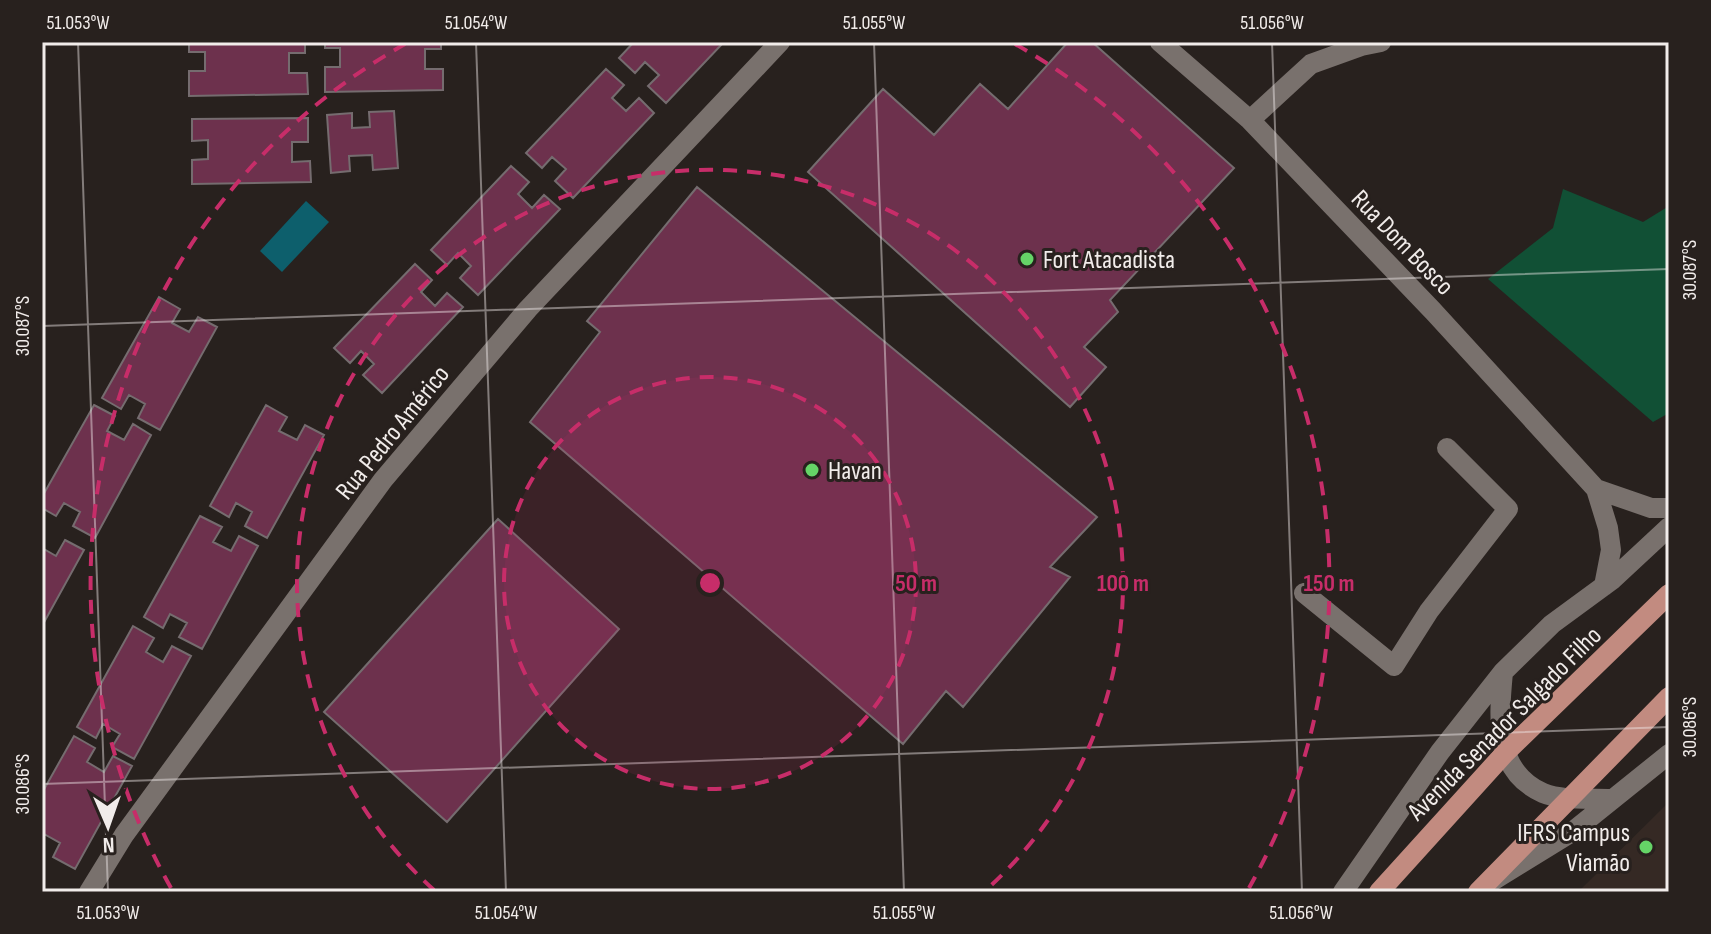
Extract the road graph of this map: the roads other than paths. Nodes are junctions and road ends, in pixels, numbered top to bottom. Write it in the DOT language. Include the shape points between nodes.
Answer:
graph roads {
  1 [pos="780,42"];
  2 [pos="1160,42"];
  3 [pos="1381,42"];
  4 [pos="1250,120"];
  5 [pos="1447,448"];
  6 [pos="1596,489"];
  7 [pos="1669,508"];
  8 [pos="1669,527"];
  9 [pos="1604,586"];
  10 [pos="1304,593"];
  11 [pos="1669,594"];
  12 [pos="1503,672"];
  13 [pos="1669,697"];
  14 [pos="1505,753"];
  15 [pos="1669,754"];
  16 [pos="1569,797"];
  17 [pos="1611,799"];
  18 [pos="1481,889"];
  19 [pos="89,892"];
  20 [pos="1343,892"];
  21 [pos="1379,892"];
  1 -- 19 [label="street, Rua Pedro Américo" via="528,309 383,480 124,835"];
  2 -- 4 [label="street, Rua Dom Bosco"];
  3 -- 4 [label="street" via="1311,64"];
  4 -- 6 [label="street, Rua Dom Bosco"];
  5 -- 10 [label="street" via="1508,509 1394,666"];
  6 -- 7 [label="street, Rua Dom Bosco" via="1651,508"];
  6 -- 9 [label="street, Rua Dom Bosco" via="1611,550"];
  8 -- 9 [label="street"];
  9 -- 12 [label="street" via="1552,624"];
  11 -- 14 [label="main road, Avenida Senador Salgado Filho"];
  12 -- 14 [label="street" via="1499,719"];
  12 -- 20 [label="street"];
  13 -- 16 [label="main road"];
  14 -- 16 [label="street" via="1526,782 1544,794"];
  14 -- 21 [label="main road, Avenida Senador Salgado Filho"];
  15 -- 17 [label="street"];
  16 -- 17 [label="street"];
  16 -- 18 [label="main road"];
  17 -- 18 [label="street" via="1549,848"];
}
